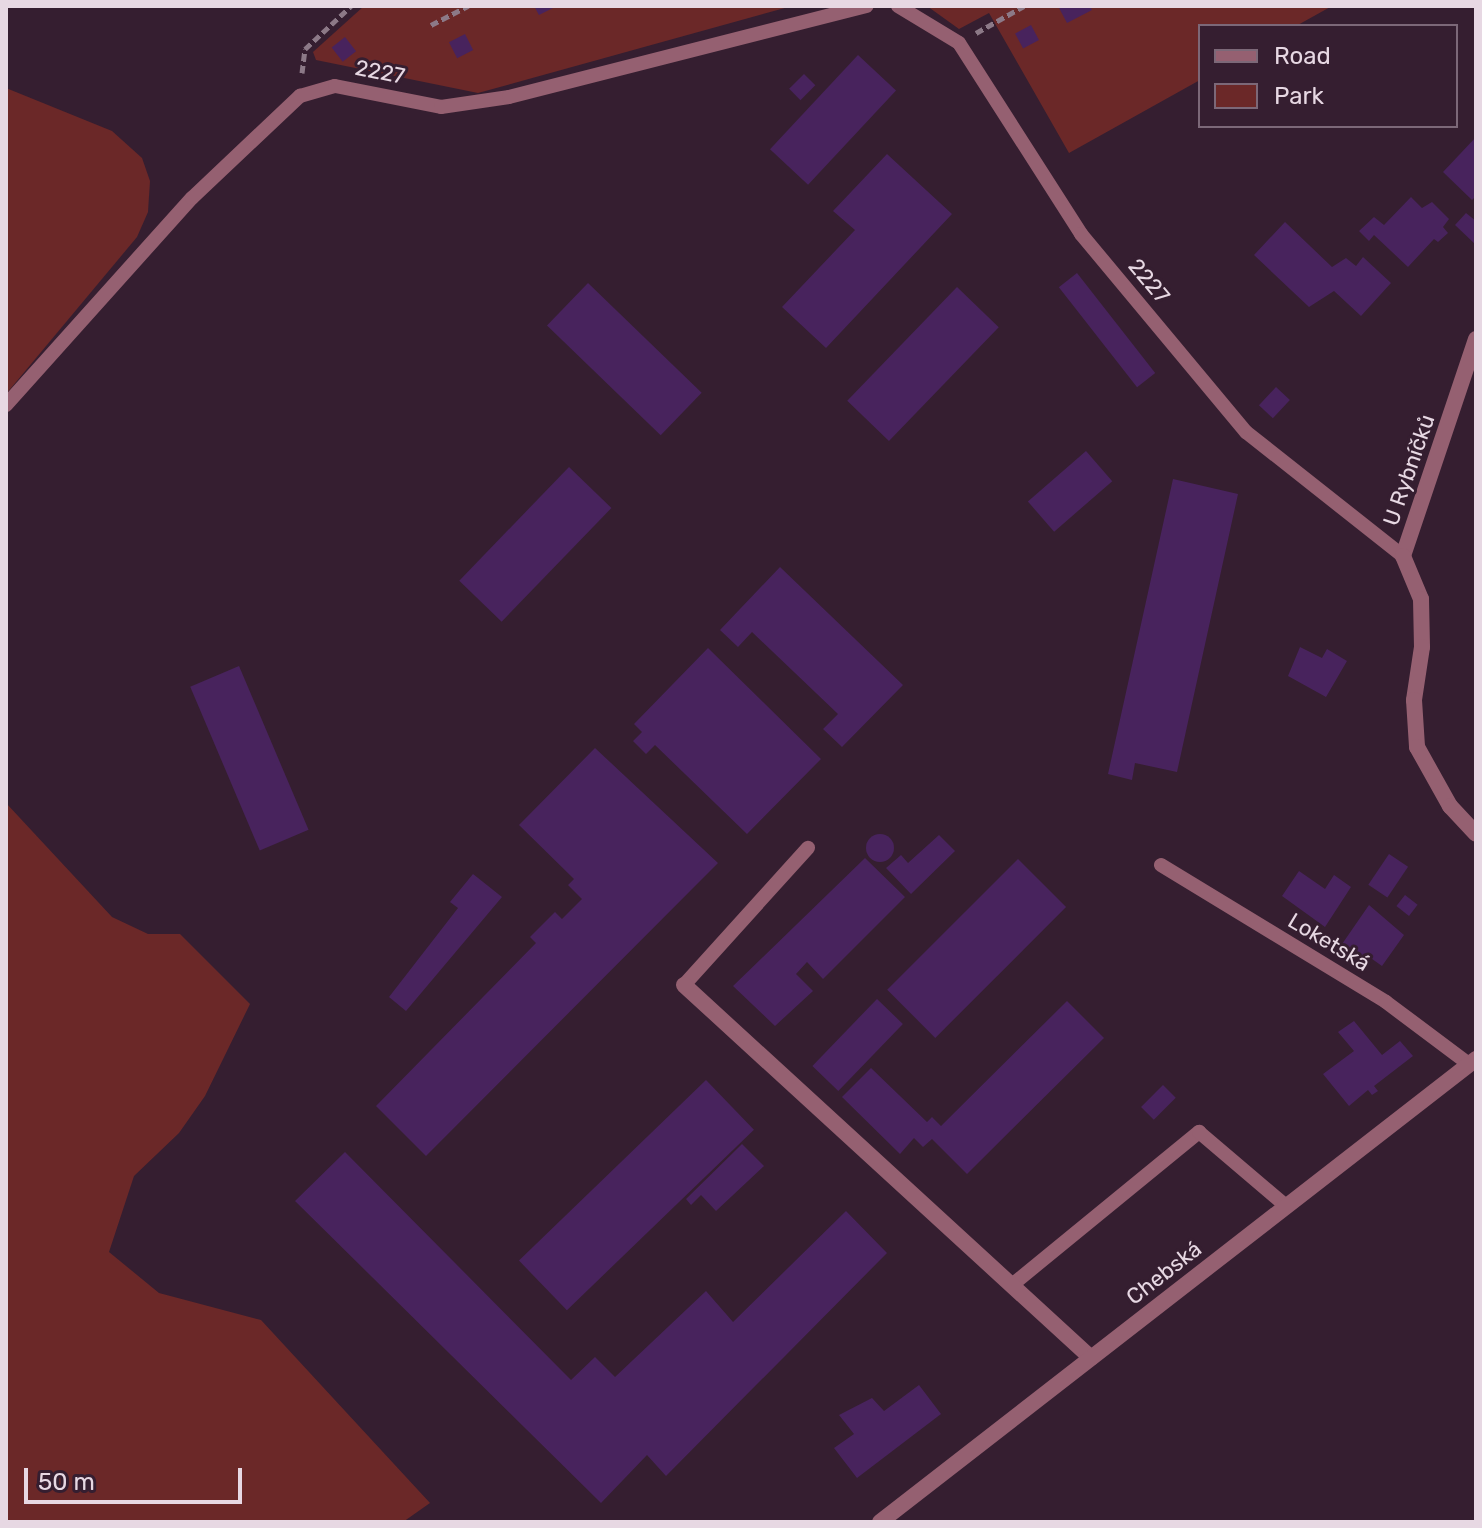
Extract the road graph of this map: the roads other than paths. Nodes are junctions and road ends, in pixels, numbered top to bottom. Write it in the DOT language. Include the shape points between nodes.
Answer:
graph roads {
  1 [pos="867,6"];
  2 [pos="898,6"];
  3 [pos="1476,339"];
  4 [pos="6,405"];
  5 [pos="1403,556"];
  6 [pos="1476,834"];
  7 [pos="808,848"];
  8 [pos="1161,865"];
  9 [pos="684,985"];
  10 [pos="1472,1061"];
  11 [pos="1286,1206"];
  12 [pos="1012,1285"];
  13 [pos="1091,1358"];
  14 [pos="880,1522"];
  1 -- 4 [label="lane, 2227" via="509,97 441,107 335,86 300,96 192,198"];
  2 -- 5 [label="lane, 2227" via="959,43 1081,234 1246,432"];
  3 -- 5 [label="street, U Rybníčků"];
  5 -- 6 [label="street, U Rybníčků" via="1421,599 1422,647 1414,700 1417,747 1450,806"];
  7 -- 9 [label="lane"];
  8 -- 10 [label="lane, Loketská" via="1386,1002"];
  9 -- 12 [label="street"];
  10 -- 11 [label="street, Chebská"];
  11 -- 12 [label="lane" via="1199,1132"];
  11 -- 13 [label="street, Chebská"];
  12 -- 13 [label="street"];
  13 -- 14 [label="street, Chebská"];
}
